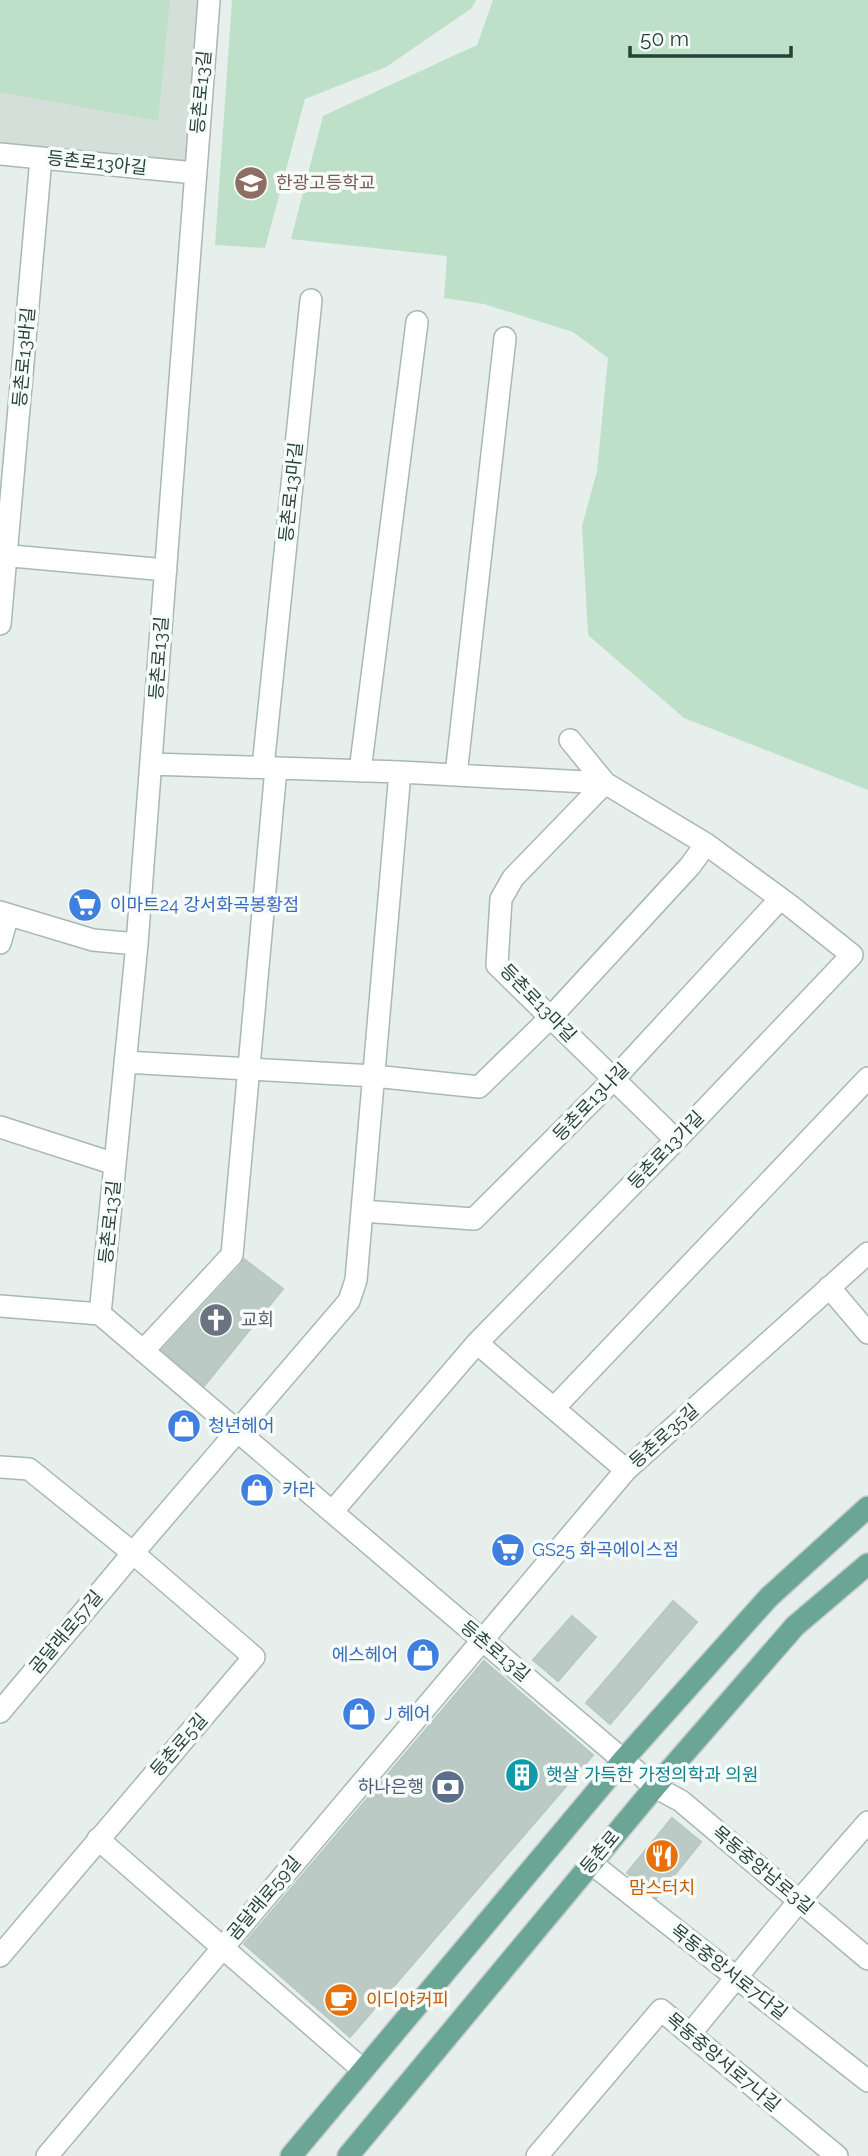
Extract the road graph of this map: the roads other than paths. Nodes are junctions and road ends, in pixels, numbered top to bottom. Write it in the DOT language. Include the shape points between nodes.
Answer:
graph roads {
  1 [pos="209,0"];
  2 [pos="0,154"];
  3 [pos="41,158"];
  4 [pos="195,173"];
  5 [pos="311,300"];
  6 [pos="417,322"];
  7 [pos="505,338"];
  8 [pos="3,555"];
  9 [pos="166,570"];
  10 [pos="0,624"];
  11 [pos="570,740"];
  12 [pos="151,764"];
  13 [pos="270,767"];
  14 [pos="360,771"];
  15 [pos="400,772"];
  16 [pos="456,775"];
  17 [pos="605,783"];
  18 [pos="706,844"];
  19 [pos="780,899"];
  20 [pos="4,913"];
  21 [pos="0,943"];
  22 [pos="137,944"];
  23 [pos="551,1017"];
  24 [pos="125,1062"];
  25 [pos="249,1069"];
  26 [pos="374,1076"];
  27 [pos="868,1078"];
  28 [pos="614,1079"];
  29 [pos="0,1127"];
  30 [pos="676,1140"];
  31 [pos="115,1164"];
  32 [pos="362,1211"];
  33 [pos="868,1253"];
  34 [pos="829,1287"];
  35 [pos="0,1306"];
  36 [pos="100,1314"];
  37 [pos="868,1333"];
  38 [pos="477,1343"];
  39 [pos="143,1351"];
  40 [pos="554,1408"];
  41 [pos="237,1431"];
  42 [pos="0,1466"];
  43 [pos="626,1470"];
  44 [pos="868,1507"];
  45 [pos="332,1512"];
  46 [pos="133,1553"];
  47 [pos="868,1563"];
  48 [pos="482,1640"];
  49 [pos="0,1712"];
  50 [pos="623,1760"];
  51 [pos="655,1787"];
  52 [pos="868,1822"];
  53 [pos="98,1839"];
  54 [pos="591,1863"];
  55 [pos="799,1901"];
  56 [pos="223,1947"];
  57 [pos="0,1956"];
  58 [pos="868,1959"];
  59 [pos="736,1978"];
  60 [pos="690,2034"];
  61 [pos="363,2070"];
  62 [pos="868,2081"];
  63 [pos="47,2156"];
  64 [pos="291,2156"];
  65 [pos="348,2156"];
  66 [pos="537,2156"];
  67 [pos="837,2156"];
  1 -- 4 [label="street, 등촌로13길"];
  2 -- 3 [label="street, 등촌로13아길"];
  3 -- 4 [label="street, 등촌로13아길"];
  3 -- 8 [label="street, 등촌로13바길"];
  4 -- 9 [label="street, 등촌로13길"];
  5 -- 13 [label="street, 등촌로13마길"];
  6 -- 14 [label="street"];
  7 -- 16 [label="street"];
  8 -- 9 [label="street"];
  8 -- 10 [label="street, 등촌로13바길"];
  9 -- 12 [label="street, 등촌로13길"];
  11 -- 17 [label="street"];
  12 -- 13 [label="street"];
  12 -- 22 [label="street, 등촌로13길"];
  13 -- 14 [label="street"];
  13 -- 25 [label="street"];
  14 -- 15 [label="street"];
  15 -- 16 [label="street"];
  15 -- 26 [label="street"];
  16 -- 17 [label="street"];
  17 -- 18 [label="street"];
  17 -- 23 [label="street, 등촌로13마길" via="513,878 501,899 497,965"];
  18 -- 19 [label="street"];
  18 -- 23 [label="street"];
  19 -- 28 [label="street, 등촌로13나길"];
  19 -- 30 [label="street, 등촌로13가길" via="852,955"];
  20 -- 21 [label="street"];
  20 -- 22 [label="street" via="93,940"];
  22 -- 24 [label="street, 등촌로13길"];
  23 -- 26 [label="street" via="479,1087"];
  23 -- 28 [label="street, 등촌로13마길"];
  24 -- 25 [label="street"];
  24 -- 31 [label="street, 등촌로13길"];
  25 -- 26 [label="street"];
  25 -- 39 [label="street" via="232,1255"];
  26 -- 32 [label="street"];
  27 -- 40 [label="street"];
  28 -- 30 [label="street, 등촌로13마길"];
  28 -- 32 [label="street, 등촌로13나길" via="474,1219"];
  29 -- 31 [label="street"];
  30 -- 38 [label="street, 등촌로13가길"];
  31 -- 36 [label="street, 등촌로13길"];
  32 -- 41 [label="street" via="356,1280 349,1301"];
  33 -- 34 [label="street, 등촌로35길"];
  34 -- 37 [label="street"];
  34 -- 43 [label="street, 등촌로35길"];
  35 -- 36 [label="street"];
  36 -- 39 [label="street, 등촌로13길"];
  38 -- 40 [label="street"];
  38 -- 45 [label="street, 등촌로13가길"];
  39 -- 41 [label="street, 등촌로13길"];
  40 -- 43 [label="street"];
  41 -- 45 [label="street, 등촌로13길"];
  41 -- 46 [label="street, 곰달래로57길"];
  42 -- 46 [label="street" via="29,1469"];
  43 -- 48 [label="street, 등촌로35길"];
  44 -- 50 [label="main road" via="769,1597"];
  45 -- 48 [label="street, 등촌로13길"];
  46 -- 49 [label="street, 곰달래로57길"];
  46 -- 53 [label="street, 등촌로5길" via="254,1657"];
  47 -- 51 [label="main road, 등촌로" via="795,1626"];
  48 -- 50 [label="street, 등촌로13길"];
  48 -- 56 [label="street, 곰달래로59길"];
  50 -- 51 [label="street, 등촌로13길"];
  50 -- 61 [label="main road"];
  51 -- 54 [label="main road, 등촌로"];
  51 -- 55 [label="street, 목동중앙남로3길" via="681,1801"];
  52 -- 55 [label="street"];
  53 -- 56 [label="street"];
  53 -- 57 [label="street, 등촌로5길"];
  54 -- 59 [label="street, 목동중앙서로7다길"];
  54 -- 65 [label="main road, 등촌로"];
  55 -- 58 [label="street, 목동중앙남로3길"];
  55 -- 59 [label="street"];
  56 -- 61 [label="street"];
  56 -- 63 [label="street, 곰달래로59길"];
  59 -- 60 [label="street"];
  59 -- 62 [label="street, 목동중앙서로7다길"];
  60 -- 66 [label="street, 목동중앙서로7나길" via="661,2010"];
  60 -- 67 [label="street, 목동중앙서로7나길"];
  61 -- 64 [label="main road"];
}
